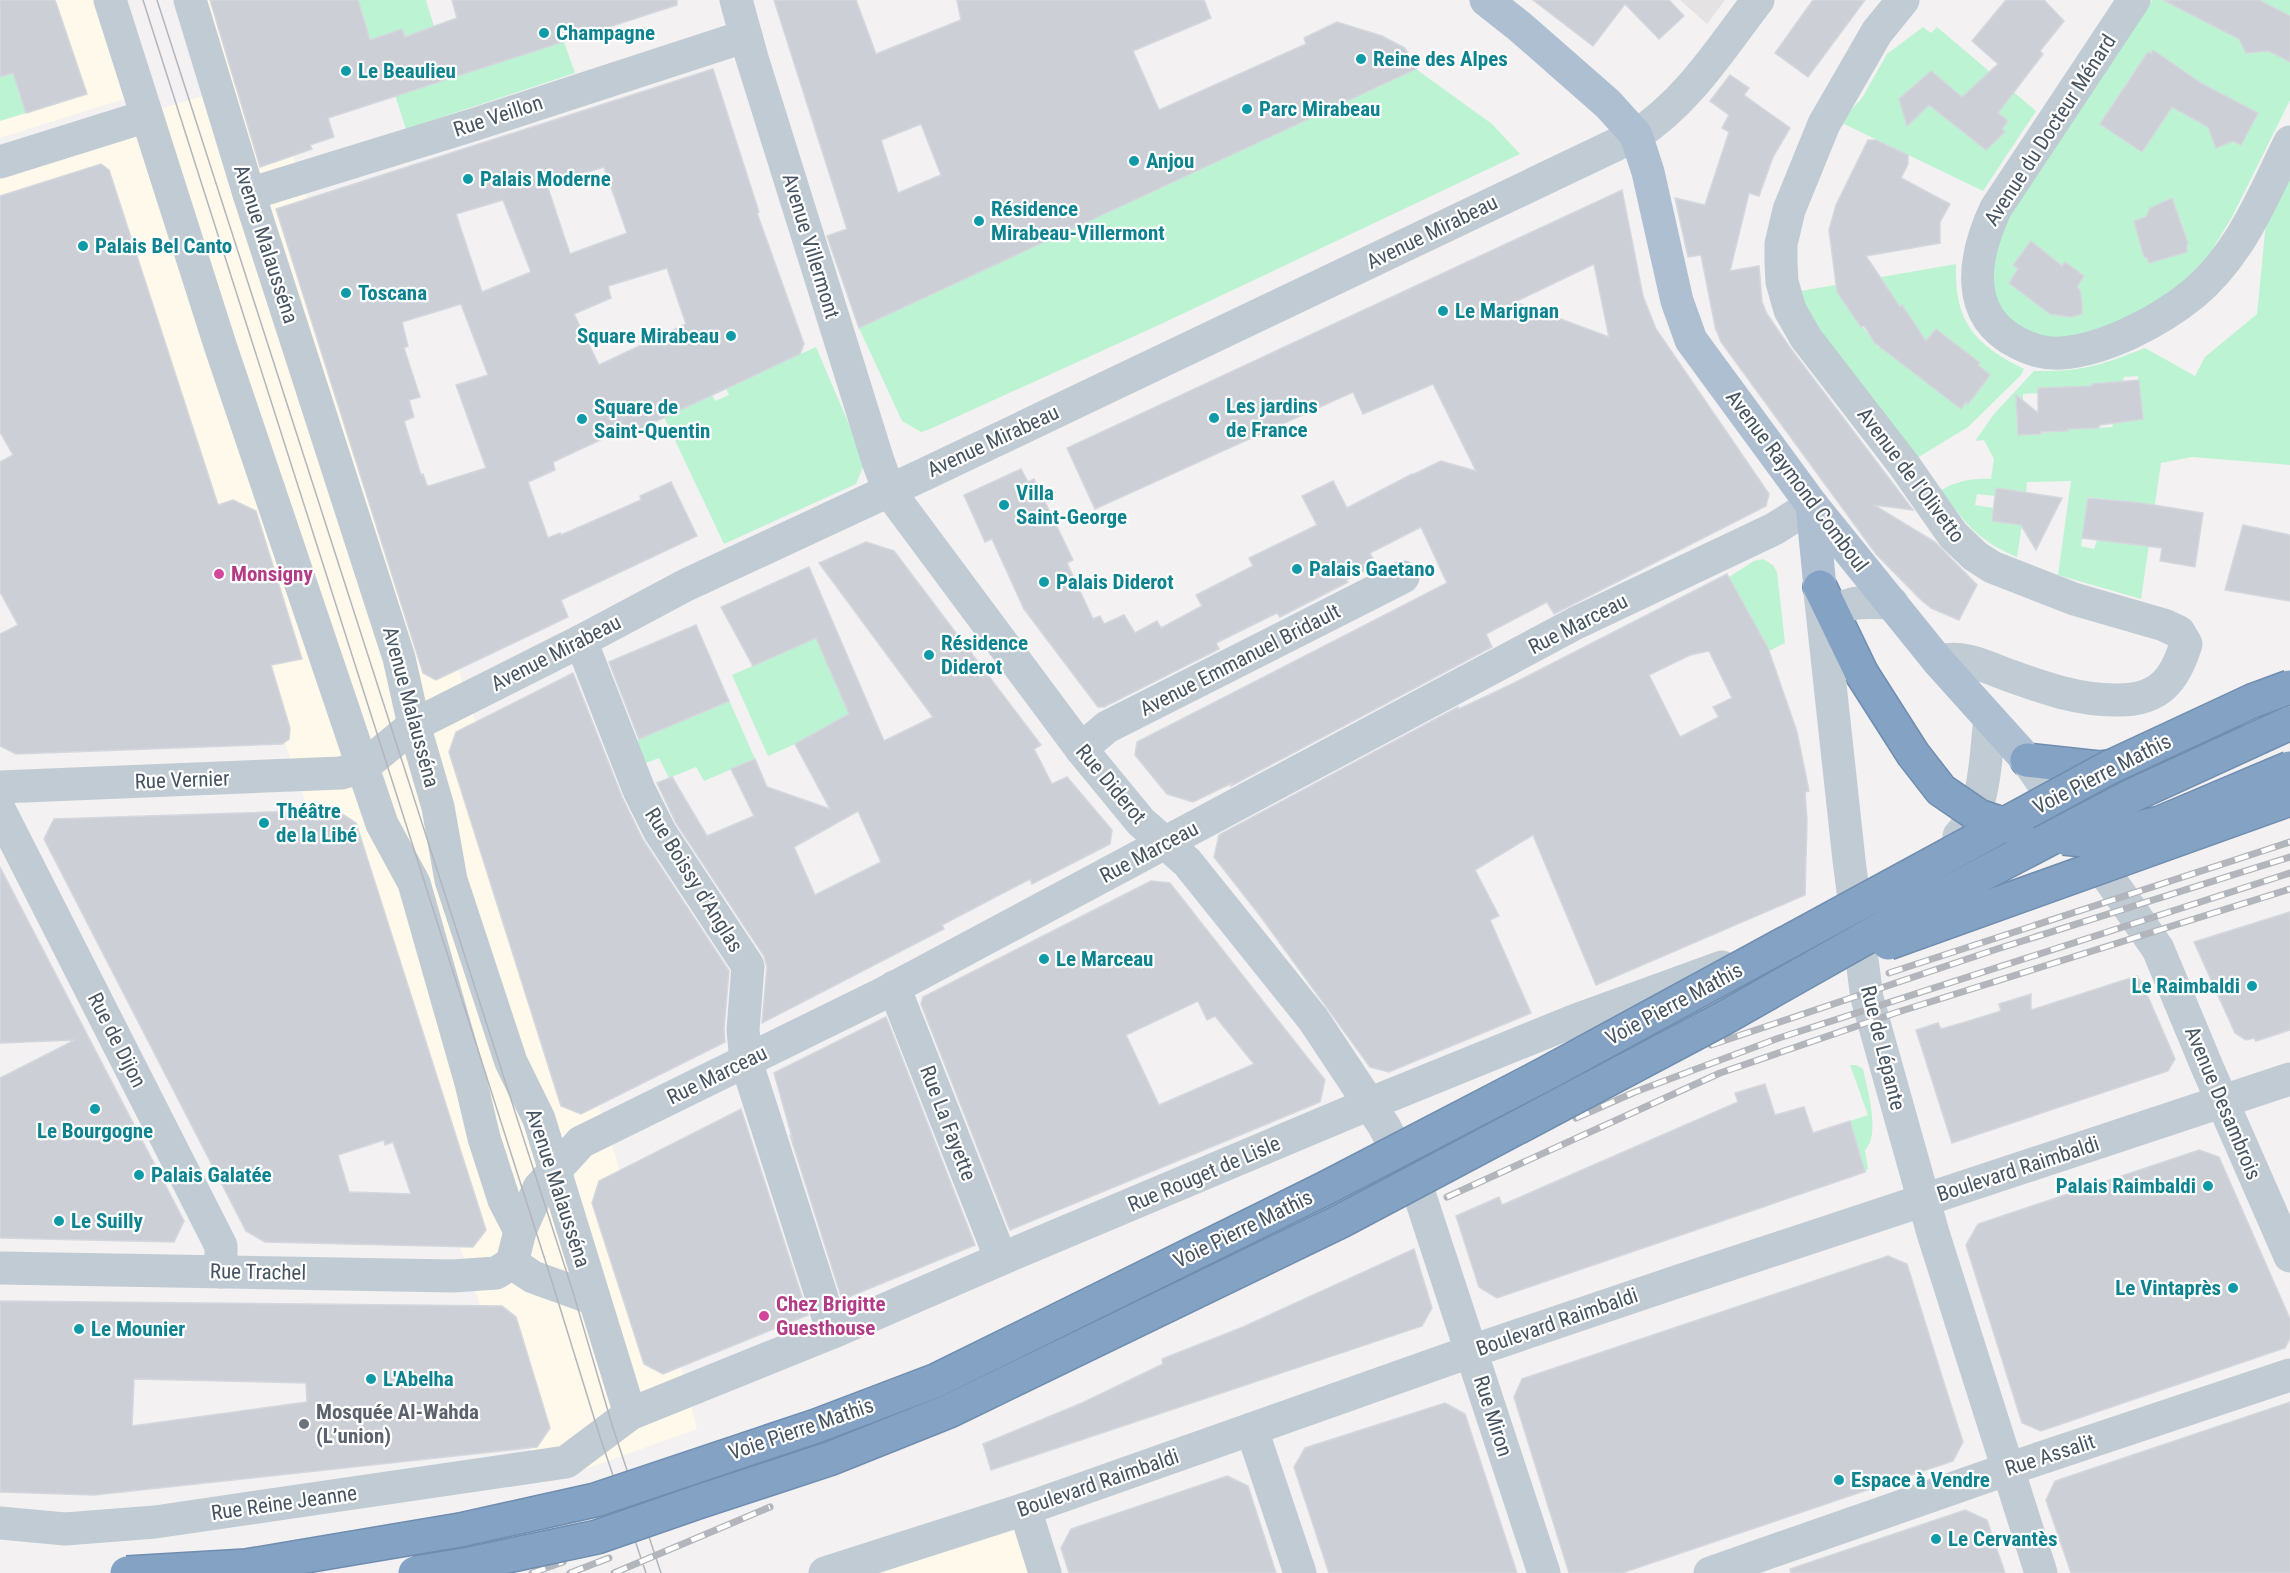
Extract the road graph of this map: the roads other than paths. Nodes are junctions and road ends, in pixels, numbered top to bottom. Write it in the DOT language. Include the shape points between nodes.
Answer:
graph roads {
  1 [pos="110,0"];
  2 [pos="190,0"];
  3 [pos="736,0"];
  4 [pos="1486,0"];
  5 [pos="1758,0"];
  6 [pos="1903,0"];
  7 [pos="2134,0"];
  8 [pos="746,36"];
  9 [pos="147,116"];
  10 [pos="1636,135"];
  11 [pos="2290,142"];
  12 [pos="0,162"];
  13 [pos="249,194"];
  14 [pos="890,491"];
  15 [pos="1812,505"];
  16 [pos="1774,529"];
  17 [pos="1815,539"];
  18 [pos="1846,548"];
  19 [pos="1403,577"];
  20 [pos="1892,603"];
  21 [pos="1825,607"];
  22 [pos="581,641"];
  23 [pos="1938,661"];
  24 [pos="2290,687"];
  25 [pos="1990,719"];
  26 [pos="2290,723"];
  27 [pos="414,725"];
  28 [pos="1081,749"];
  29 [pos="2027,760"];
  30 [pos="363,767"];
  31 [pos="2290,768"];
  32 [pos="0,787"];
  33 [pos="2290,799"];
  34 [pos="0,811"];
  35 [pos="2065,814"];
  36 [pos="1166,843"];
  37 [pos="1857,917"];
  38 [pos="2158,949"];
  39 [pos="1815,968"];
  40 [pos="894,987"];
  41 [pos="747,1061"];
  42 [pos="2290,1078"];
  43 [pos="2222,1100"];
  44 [pos="1369,1104"];
  45 [pos="555,1169"];
  46 [pos="1419,1190"];
  47 [pos="1924,1200"];
  48 [pos="520,1231"];
  49 [pos="2290,1256"];
  50 [pos="1001,1259"];
  51 [pos="512,1263"];
  52 [pos="0,1268"];
  53 [pos="221,1272"];
  54 [pos="594,1299"];
  55 [pos="833,1332"];
  56 [pos="1472,1351"];
  57 [pos="2290,1375"];
  58 [pos="630,1414"];
  59 [pos="1252,1430"];
  60 [pos="566,1462"];
  61 [pos="2008,1469"];
  62 [pos="1024,1509"];
  63 [pos="0,1523"];
  64 [pos="127,1573"];
  65 [pos="415,1573"];
  66 [pos="825,1573"];
  67 [pos="1045,1573"];
  68 [pos="1300,1573"];
  69 [pos="1544,1573"];
  70 [pos="1710,1573"];
  71 [pos="2041,1573"];
  1 -- 9 [label="street"];
  2 -- 13 [label="street, Avenue Malausséna"];
  3 -- 8 [label="street, Avenue Villermont"];
  4 -- 10 [label="main road, Avenue Raymond Comboul" via="1608,104"];
  5 -- 10 [label="street, Avenue Mirabeau" via="1673,106"];
  6 -- 23 [label="street, Avenue de l'Olivetto" via="1877,32 1824,124 1789,210 1781,263 1790,310 1806,338 1953,535 1975,556 1992,567 2074,599 2164,625 2179,632 2186,644 2167,681 2155,693 2132,700 2099,701 2059,692 1969,660"];
  7 -- 11 [label="street, Avenue du Docteur Ménard" via="1996,208 1983,235 1977,289 1985,314 2003,335 2036,352 2062,352 2095,346 2154,322 2219,270 2241,240"];
  8 -- 13 [label="street, Rue Veillon"];
  8 -- 14 [label="street, Avenue Villermont"];
  9 -- 12 [label="street"];
  9 -- 30 [label="street" via="224,359"];
  10 -- 14 [label="street, Avenue Mirabeau"];
  10 -- 15 [label="main road, Avenue Raymond Comboul" via="1677,301 1691,340"];
  13 -- 27 [label="street, Avenue Malausséna" via="399,658"];
  14 -- 22 [label="street, Avenue Mirabeau" via="686,585"];
  14 -- 28 [label="street, Rue Diderot"];
  15 -- 16 [label="street, Rue Marceau"];
  15 -- 17 [label="main road, Rue de Lépante"];
  15 -- 18 [label="main road, Avenue Raymond Comboul"];
  16 -- 17 [label="street"];
  16 -- 36 [label="street, Rue Marceau" via="1576,623"];
  17 -- 18 [label="street"];
  17 -- 21 [label="main road, Rue de Lépante"];
  18 -- 20 [label="main road, Avenue Raymond Comboul"];
  19 -- 28 [label="street, Avenue Emmanuel Bridault" via="1107,727"];
  20 -- 21 [label="street" via="1854,602"];
  20 -- 23 [label="main road, Avenue Raymond Comboul"];
  21 -- 31 [label="highway, bridge" via="1862,674 1941,790 1980,816 2031,834 2083,840 2160,823"];
  21 -- 37 [label="street, Rue de Lépante"];
  22 -- 27 [label="street, Avenue Mirabeau"];
  22 -- 41 [label="street, Rue Boissy d'Anglas" via="639,790 660,832 748,966 743,1030"];
  23 -- 25 [label="main road, Avenue Raymond Comboul"];
  24 -- 64 [label="highway, Voie Pierre Mathis, bridge" via="2108,768 1537,1078 1324,1189 937,1380 816,1426 595,1500 460,1530 246,1566"];
  25 -- 29 [label="main road, Avenue Raymond Comboul"];
  25 -- 37 [label="street" via="1981,795 1966,830"];
  26 -- 39 [label="highway, Voie Pierre Mathis, bridge" via="2120,802 1920,907"];
  27 -- 30 [label="street, Avenue Mirabeau"];
  27 -- 45 [label="street, Avenue Malausséna" via="438,807 454,891 511,1062 539,1119"];
  28 -- 36 [label="street, Rue Diderot" via="1141,822"];
  29 -- 35 [label="street, Avenue Raymond Comboul"];
  29 -- 35 [label="highway" via="2099,768 2161,760 2251,732"];
  30 -- 32 [label="street, Rue Vernier" via="341,774"];
  30 -- 48 [label="street" via="382,824 414,884 484,1138 504,1200"];
  33 -- 39 [label="highway, bridge"];
  34 -- 53 [label="street, Rue de Dijon" via="221,1246"];
  35 -- 37 [label="street"];
  35 -- 38 [label="street, Avenue Raymond Comboul"];
  36 -- 40 [label="street, Rue Marceau"];
  36 -- 44 [label="street, Rue Diderot" via="1187,862 1313,1019"];
  37 -- 44 [label="street, Rue Rouget de Lisle" via="1576,1020"];
  37 -- 47 [label="street, Rue de Lépante" via="1867,998"];
  38 -- 43 [label="street, Avenue Desambrois"];
  39 -- 65 [label="highway, Voie Pierre Mathis, bridge" via="1341,1221 949,1411 829,1459 597,1537"];
  40 -- 41 [label="street, Rue Marceau"];
  40 -- 50 [label="street, Rue La Fayette"];
  41 -- 45 [label="street, Rue Marceau" via="580,1142"];
  41 -- 55 [label="street, Rue Boissy d'Anglas"];
  42 -- 43 [label="street, Boulevard Raimbaldi"];
  43 -- 47 [label="street, Boulevard Raimbaldi"];
  43 -- 49 [label="street, Avenue Desambrois"];
  44 -- 46 [label="street, Rue Diderot"];
  44 -- 50 [label="street, Rue Rouget de Lisle"];
  45 -- 48 [label="street, Rue Marceau" via="539,1188"];
  45 -- 54 [label="street, Avenue Malausséna"];
  46 -- 56 [label="street, Rue Miron"];
  47 -- 56 [label="street, Boulevard Raimbaldi"];
  47 -- 61 [label="street, Rue de Lépante"];
  48 -- 51 [label="street"];
  50 -- 55 [label="street, Rue Rouget de Lisle"];
  51 -- 53 [label="street, Rue Trachel" via="496,1273 453,1275"];
  51 -- 54 [label="street" via="533,1277"];
  52 -- 53 [label="street, Rue Trachel"];
  54 -- 58 [label="street, Avenue Malausséna"];
  55 -- 58 [label="street, Rue Rouget de Lisle"];
  56 -- 59 [label="street, Boulevard Raimbaldi"];
  56 -- 69 [label="street, Rue Miron"];
  57 -- 61 [label="street, Rue Assalit"];
  58 -- 60 [label="street, Rue Rouget de Lisle"];
  59 -- 62 [label="street, Boulevard Raimbaldi"];
  59 -- 68 [label="street"];
  60 -- 63 [label="street, Rue Reine Jeanne" via="155,1522 65,1529"];
  61 -- 70 [label="street, Rue Assalit"];
  61 -- 71 [label="street, Rue de Lépante"];
  62 -- 66 [label="street, Boulevard Raimbaldi"];
  62 -- 67 [label="street"];
}
